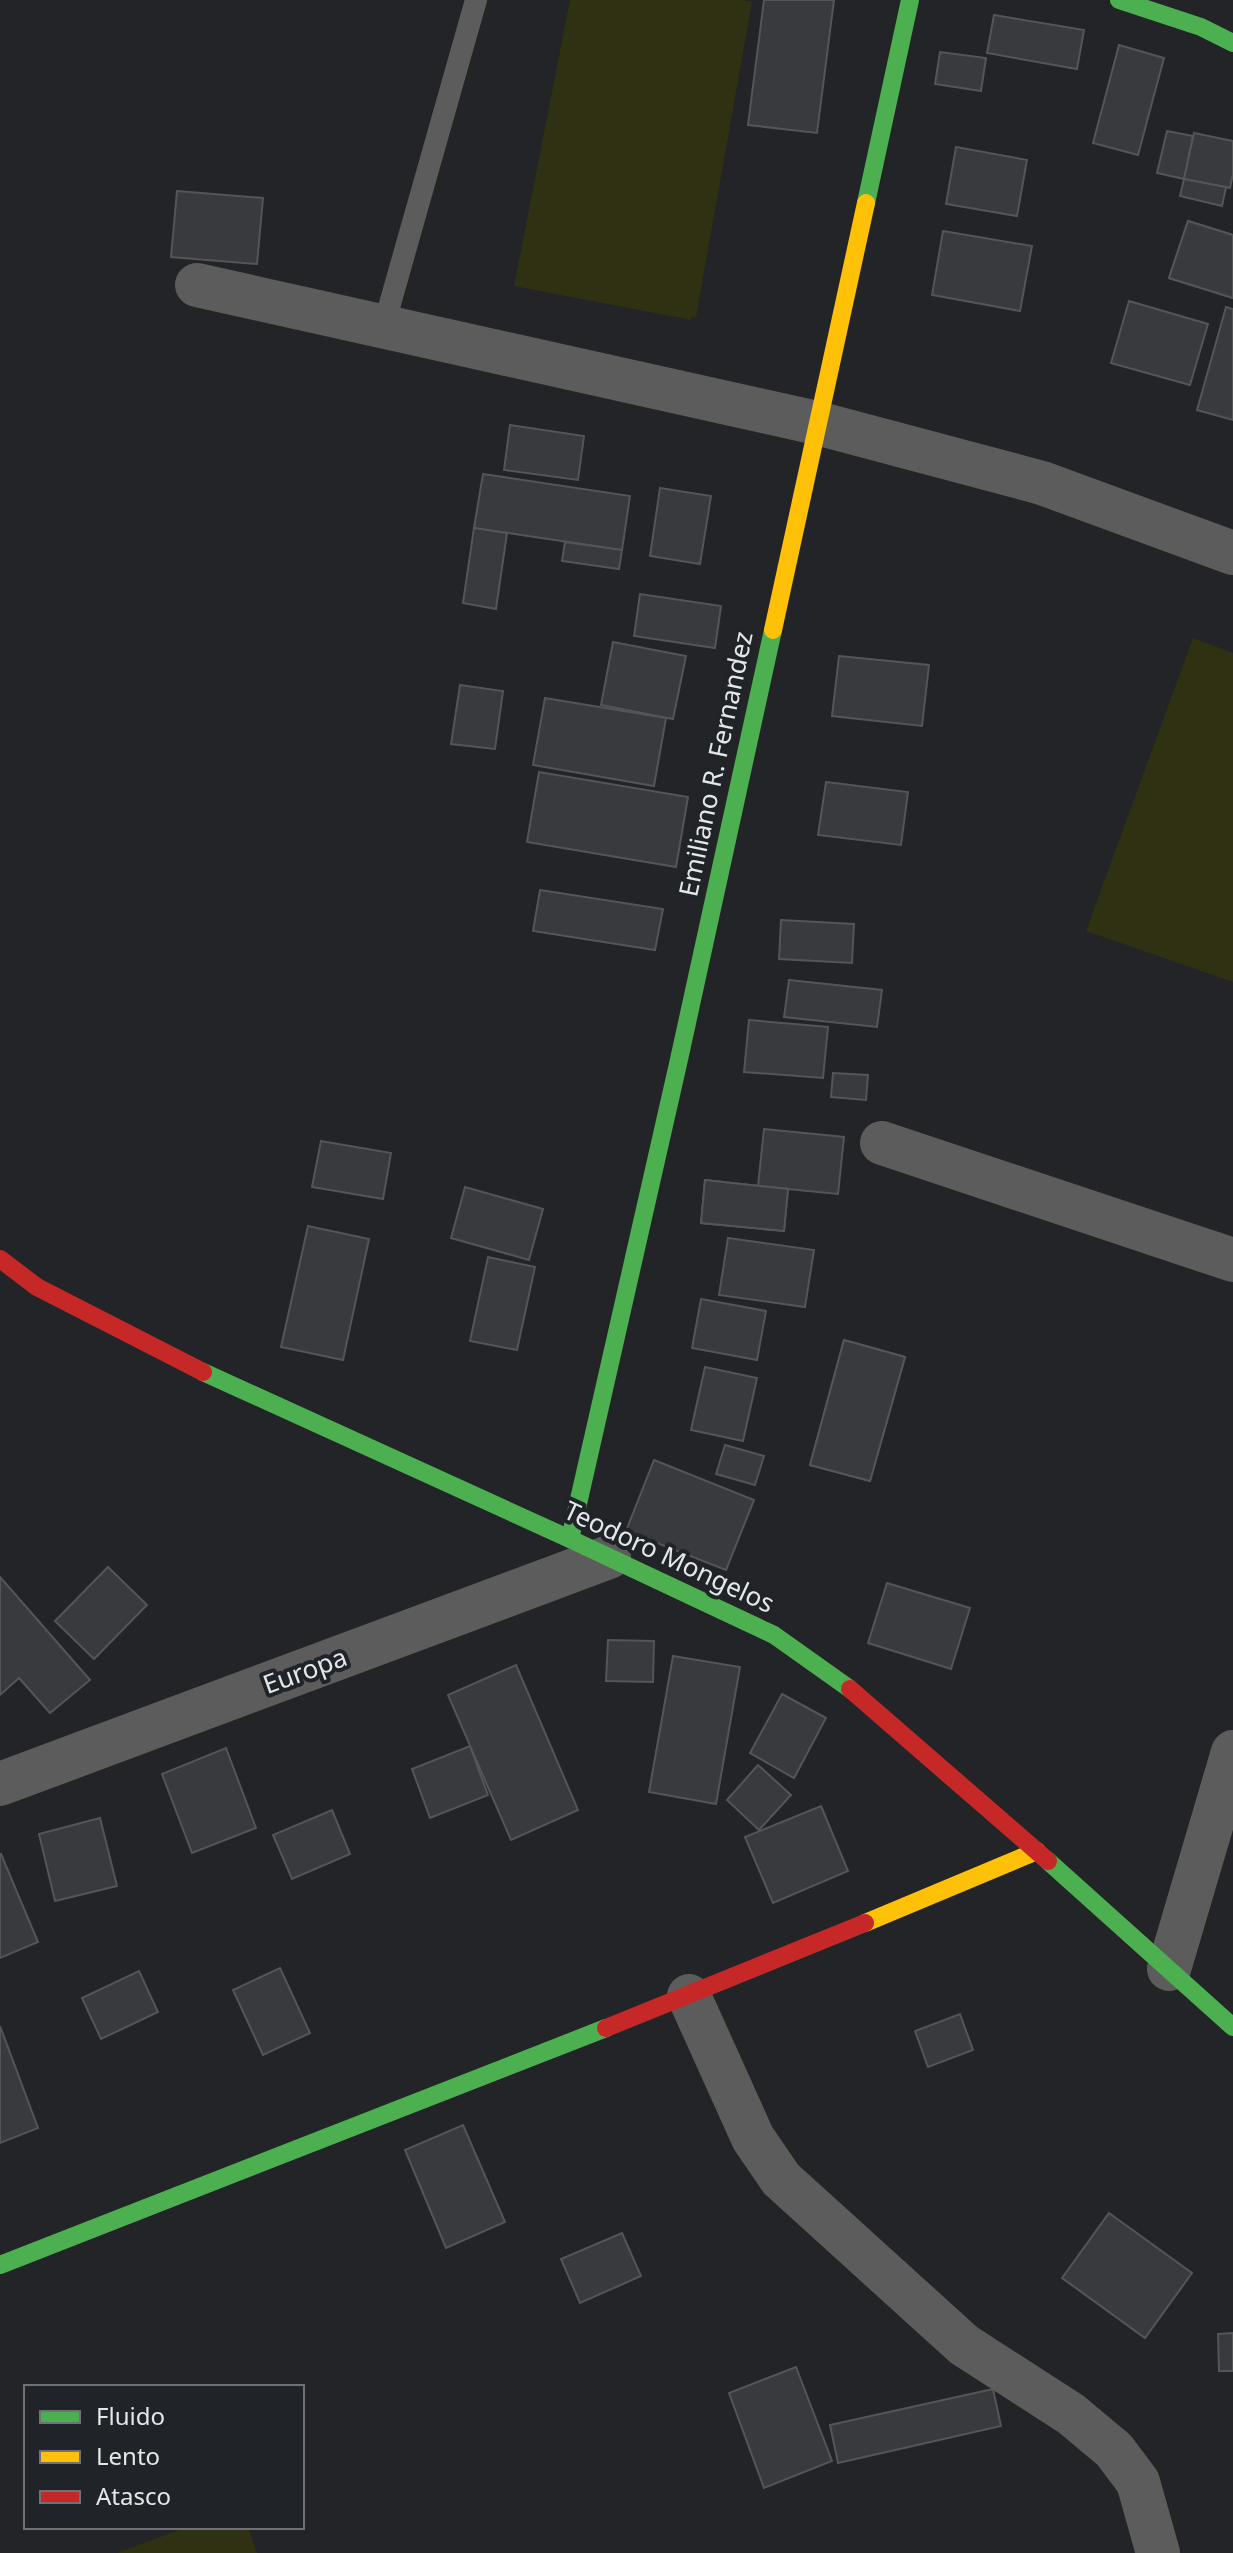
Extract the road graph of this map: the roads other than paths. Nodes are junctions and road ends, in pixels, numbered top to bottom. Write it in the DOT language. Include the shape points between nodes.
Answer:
graph roads {
  1 [pos="476,0"];
  2 [pos="910,0"];
  3 [pos="1119,0"];
  4 [pos="1233,43"];
  5 [pos="197,285"];
  6 [pos="384,325"];
  7 [pos="817,423"];
  8 [pos="1233,553"];
  9 [pos="882,1143"];
  10 [pos="0,1259"];
  11 [pos="1233,1260"];
  12 [pos="570,1539"];
  13 [pos="609,1557"];
  14 [pos="1233,1752"];
  15 [pos="0,1784"];
  16 [pos="1037,1851"];
  17 [pos="1169,1969"];
  18 [pos="689,1996"];
  19 [pos="1233,2027"];
  20 [pos="0,2265"];
  21 [pos="1158,2553"];
  1 -- 6 [label="lane"];
  2 -- 7 [label="street, Emiliano R. Fernandez"];
  3 -- 4 [label="street"];
  5 -- 6 [label="street"];
  6 -- 7 [label="street"];
  7 -- 8 [label="street" via="1042,483"];
  7 -- 12 [label="street, Emiliano R. Fernandez"];
  9 -- 11 [label="street"];
  10 -- 12 [label="street, Teodoro Mongelos" via="37,1287 208,1375"];
  12 -- 13 [label="street, Teodoro Mongelos"];
  13 -- 15 [label="street, Europa"];
  13 -- 16 [label="street, Teodoro Mongelos" via="774,1635 853,1691"];
  14 -- 17 [label="street"];
  16 -- 17 [label="street, Teodoro Mongelos"];
  16 -- 18 [label="street"];
  17 -- 19 [label="street, Teodoro Mongelos"];
  18 -- 20 [label="street"];
  18 -- 21 [label="street" via="753,2138 781,2179 964,2345 1071,2414 1114,2450 1138,2482"];
}
